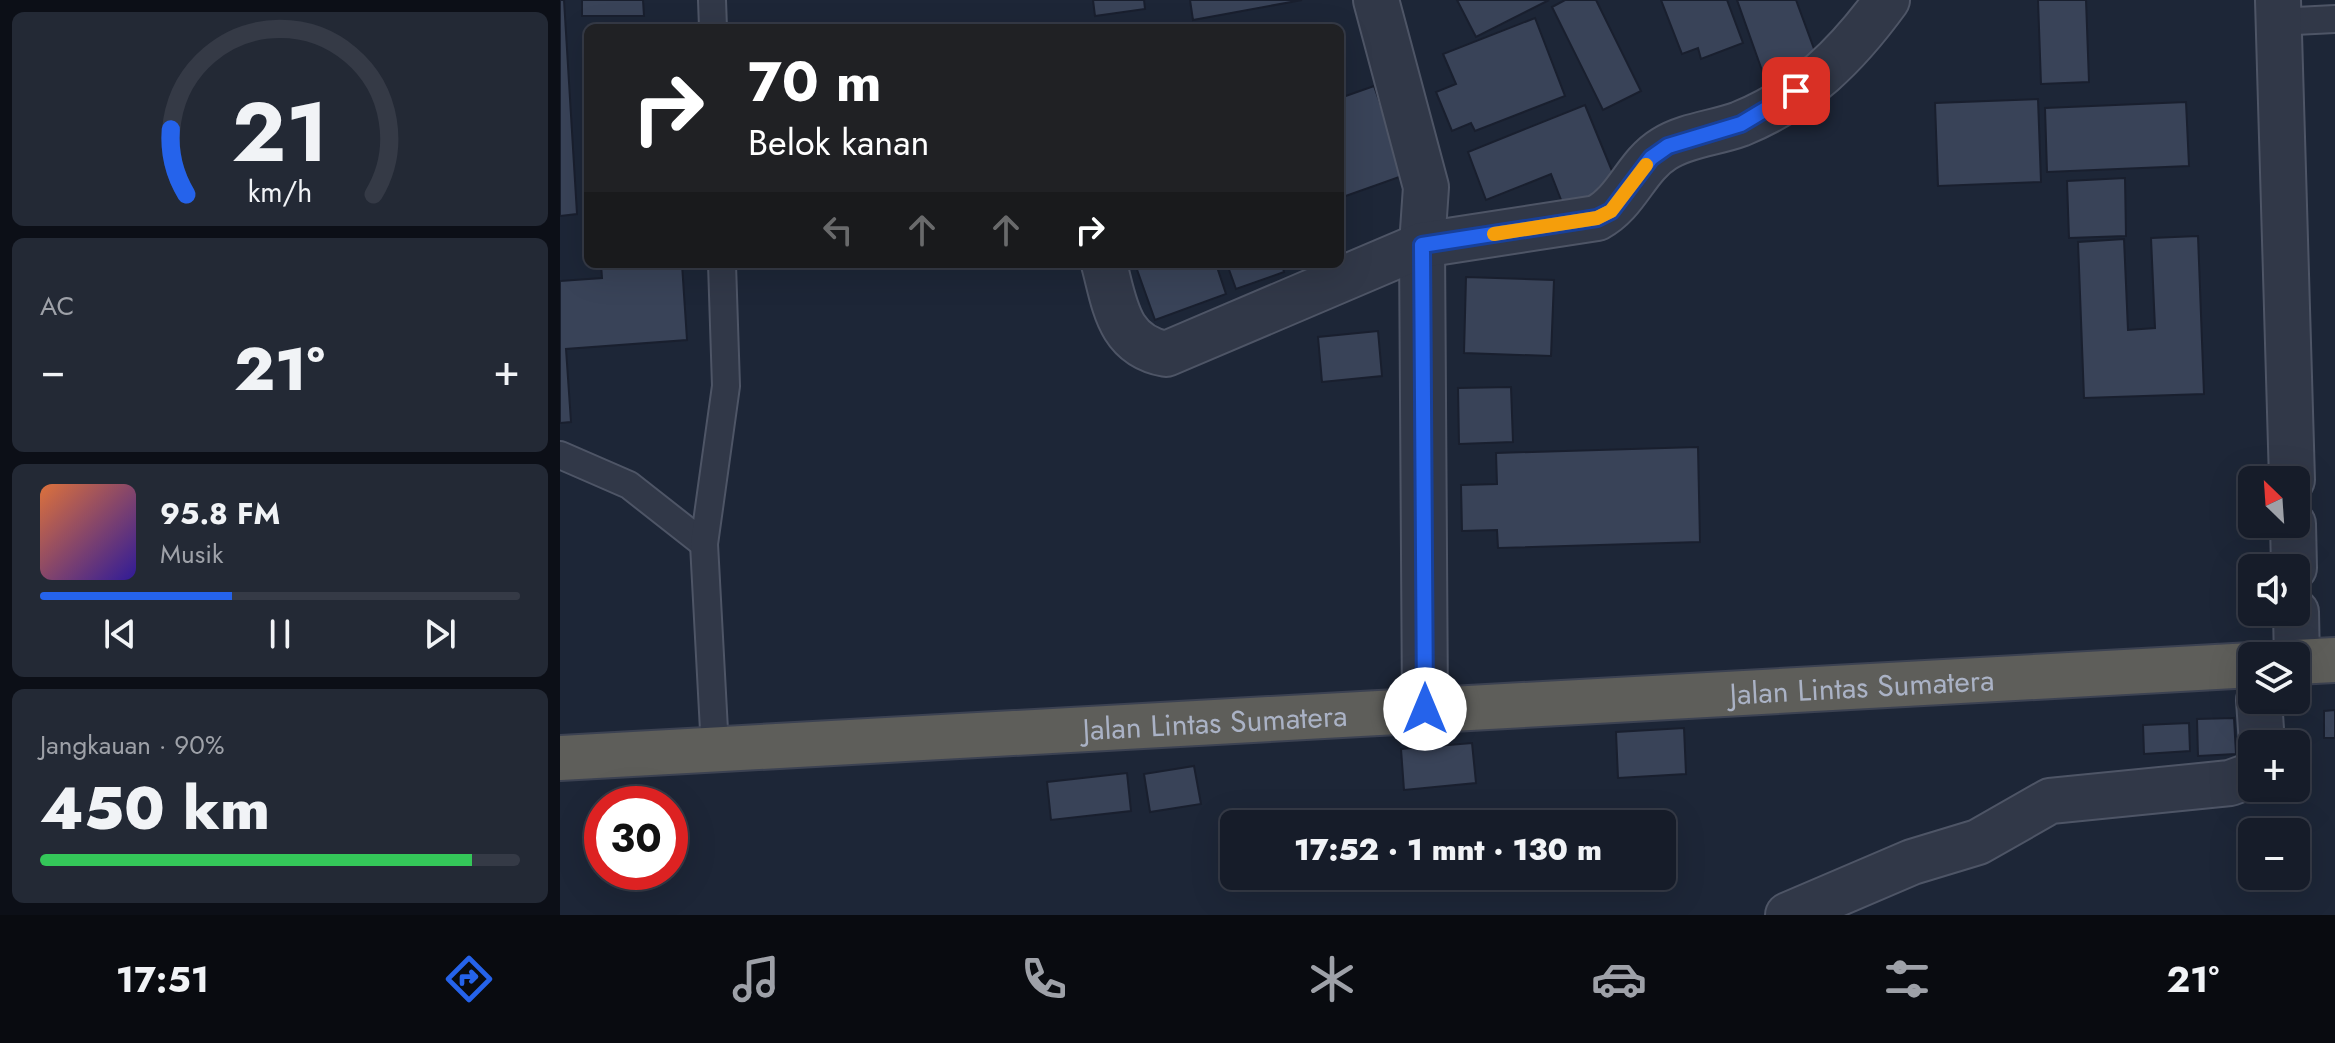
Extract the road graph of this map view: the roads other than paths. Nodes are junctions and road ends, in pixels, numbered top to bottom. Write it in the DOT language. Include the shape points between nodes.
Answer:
graph roads {
  1 [pos="712,0"];
  2 [pos="1376,0"];
  3 [pos="1887,0"];
  4 [pos="2278,11"];
  5 [pos="2335,19"];
  6 [pos="713,24"];
  7 [pos="1422,245"];
  8 [pos="722,268"];
  9 [pos="1105,268"];
  10 [pos="560,455"];
  11 [pos="2292,466"];
  12 [pos="704,544"];
  13 [pos="2335,660"];
  14 [pos="2310,661"];
  15 [pos="2238,666"];
  16 [pos="1425,709"];
  17 [pos="715,749"];
  18 [pos="560,758"];
  19 [pos="2238,780"];
  20 [pos="1788,915"];
  1 -- 6 [label="lane"];
  2 -- 7 [label="street" via="1426,187"];
  3 -- 7 [label="street" via="1836,65 1741,124 1668,146 1651,158 1611,211 1597,218"];
  4 -- 5 [label="lane"];
  4 -- 11 [label="street"];
  7 -- 9 [label="street" via="1166,354 1145,350 1130,339"];
  7 -- 16 [label="street"];
  8 -- 12 [label="lane" via="726,386"];
  10 -- 12 [label="lane" via="629,485"];
  12 -- 17 [label="lane"];
  13 -- 14 [label="highway"];
  15 -- 16 [label="highway, Jalan Lintas Sumatera"];
  16 -- 17 [label="highway, Jalan Lintas Sumatera"];
  17 -- 18 [label="highway, Jalan Lintas Sumatera"];
  19 -- 20 [label="street" via="2050,801 1978,842 1912,862"];
}
